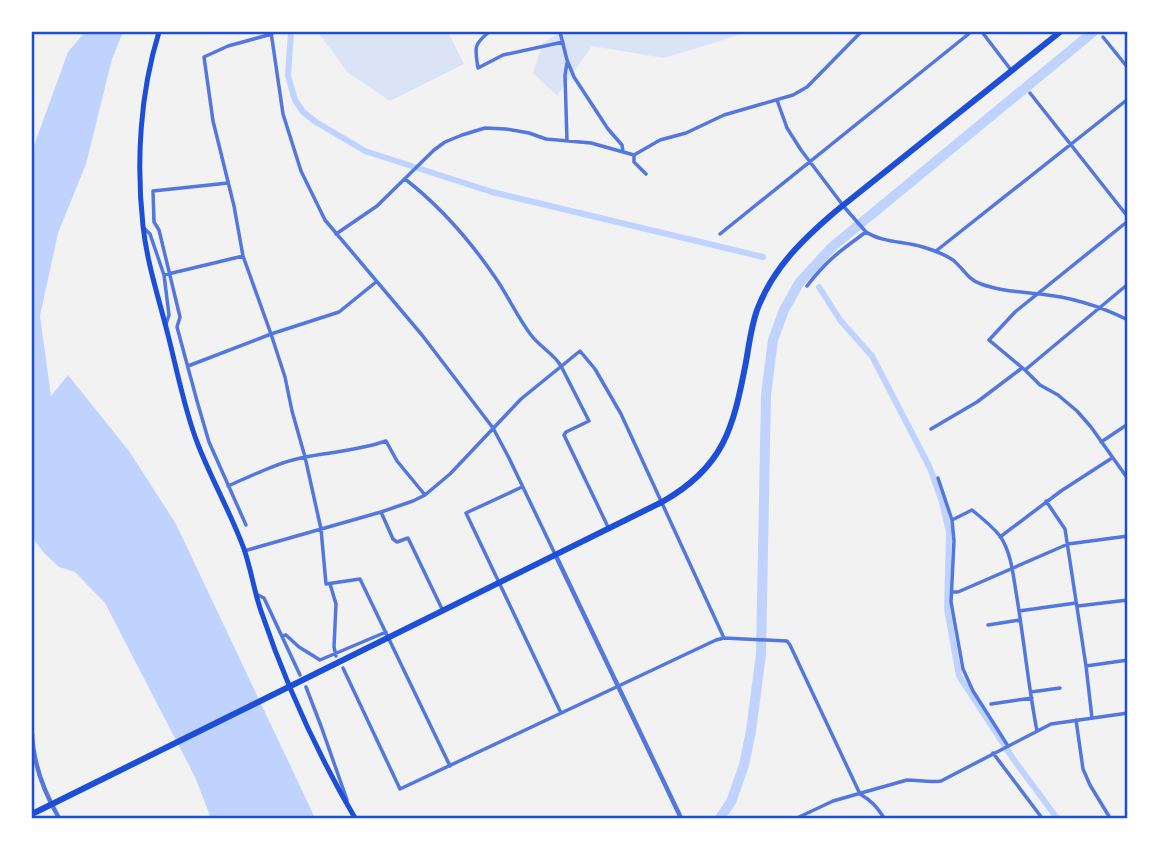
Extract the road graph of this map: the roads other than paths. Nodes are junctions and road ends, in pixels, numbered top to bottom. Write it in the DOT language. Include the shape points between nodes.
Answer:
graph roads {
  1 [pos="159,32"];
  2 [pos="489,32"];
  3 [pos="560,32"];
  4 [pos="861,32"];
  5 [pos="971,32"];
  6 [pos="982,32"];
  7 [pos="1060,32"];
  8 [pos="272,33"];
  9 [pos="1103,37"];
  10 [pos="563,42"];
  11 [pos="568,60"];
  12 [pos="1128,68"];
  13 [pos="1011,70"];
  14 [pos="1030,93"];
  15 [pos="1128,99"];
  16 [pos="777,100"];
  17 [pos="567,141"];
  18 [pos="1070,144"];
  19 [pos="623,151"];
  20 [pos="634,155"];
  21 [pos="809,162"];
  22 [pos="646,174"];
  23 [pos="405,179"];
  24 [pos="228,183"];
  25 [pos="844,207"];
  26 [pos="1128,219"];
  27 [pos="143,227"];
  28 [pos="865,231"];
  29 [pos="336,234"];
  30 [pos="720,234"];
  31 [pos="936,251"];
  32 [pos="243,256"];
  33 [pos="166,275"];
  34 [pos="376,282"];
  35 [pos="1128,284"];
  36 [pos="807,286"];
  37 [pos="1038,294"];
  38 [pos="1099,307"];
  39 [pos="1128,320"];
  40 [pos="165,325"];
  41 [pos="271,334"];
  42 [pos="187,366"];
  43 [pos="561,366"];
  44 [pos="1023,369"];
  45 [pos="1128,424"];
  46 [pos="493,428"];
  47 [pos="931,429"];
  48 [pos="1101,442"];
  49 [pos="305,457"];
  50 [pos="1112,458"];
  51 [pos="938,478"];
  52 [pos="1128,479"];
  53 [pos="228,486"];
  54 [pos="522,487"];
  55 [pos="425,495"];
  56 [pos="1046,501"];
  57 [pos="662,502"];
  58 [pos="381,512"];
  59 [pos="952,520"];
  60 [pos="246,525"];
  61 [pos="321,529"];
  62 [pos="608,529"];
  63 [pos="1128,536"];
  64 [pos="1000,537"];
  65 [pos="1068,544"];
  66 [pos="244,551"];
  67 [pos="555,554"];
  68 [pos="1012,568"];
  69 [pos="498,583"];
  70 [pos="330,584"];
  71 [pos="952,592"];
  72 [pos="256,595"];
  73 [pos="1128,600"];
  74 [pos="1077,605"];
  75 [pos="443,611"];
  76 [pos="1020,611"];
  77 [pos="1021,620"];
  78 [pos="988,625"];
  79 [pos="387,635"];
  80 [pos="282,636"];
  81 [pos="724,638"];
  82 [pos="336,654"];
  83 [pos="1128,660"];
  84 [pos="1086,666"];
  85 [pos="343,668"];
  86 [pos="300,675"];
  87 [pos="290,687"];
  88 [pos="306,687"];
  89 [pos="617,687"];
  90 [pos="1060,688"];
  91 [pos="1031,692"];
  92 [pos="1032,698"];
  93 [pos="991,704"];
  94 [pos="561,713"];
  95 [pos="1128,713"];
  96 [pos="1092,718"];
  97 [pos="1076,720"];
  98 [pos="1037,731"];
  99 [pos="32,733"];
  100 [pos="1008,746"];
  101 [pos="993,753"];
  102 [pos="450,766"];
  103 [pos="860,794"];
  104 [pos="51,805"];
  105 [pos="32,814"];
  106 [pos="59,818"];
  107 [pos="354,818"];
  108 [pos="681,818"];
  109 [pos="797,818"];
  110 [pos="884,818"];
  111 [pos="1042,818"];
  112 [pos="1110,818"];
  1 -- 27 [label="main road" via="144,107 140,159"];
  2 -- 10 [label="street" via="475,48 478,68 503,55"];
  3 -- 10 [label="street"];
  4 -- 16 [label="street" via="807,87"];
  5 -- 21 [label="street"];
  6 -- 13 [label="street"];
  7 -- 13 [label="main road"];
  8 -- 24 [label="street" via="204,57"];
  8 -- 29 [label="street" via="289,134 314,198"];
  9 -- 12 [label="street"];
  10 -- 11 [label="street"];
  11 -- 17 [label="street"];
  11 -- 19 [label="street" via="574,77"];
  13 -- 25 [label="main road"];
  14 -- 18 [label="street"];
  15 -- 18 [label="street"];
  16 -- 20 [label="street" via="724,115"];
  16 -- 21 [label="street"];
  17 -- 19 [label="street"];
  17 -- 23 [label="street" via="485,128 445,142"];
  18 -- 26 [label="street"];
  18 -- 31 [label="street"];
  19 -- 20 [label="street"];
  20 -- 22 [label="street" via="634,162"];
  21 -- 25 [label="street"];
  21 -- 30 [label="street"];
  23 -- 29 [label="street" via="377,206"];
  23 -- 43 [label="street" via="476,250 530,334"];
  24 -- 32 [label="street"];
  24 -- 33 [label="street" via="153,191 154,222"];
  25 -- 28 [label="street"];
  25 -- 57 [label="main road" via="807,235 779,268 757,311 727,438 704,472"];
  26 -- 37 [label="street"];
  27 -- 33 [label="street"];
  27 -- 40 [label="main road"];
  28 -- 31 [label="street" via="875,238"];
  28 -- 36 [label="street" via="835,254"];
  29 -- 34 [label="street"];
  31 -- 37 [label="street" via="954,261 972,281"];
  32 -- 33 [label="street"];
  32 -- 41 [label="street"];
  33 -- 40 [label="street" via="169,315"];
  33 -- 42 [label="street" via="180,317 177,327"];
  34 -- 41 [label="street" via="339,312"];
  34 -- 46 [label="street"];
  35 -- 38 [label="street"];
  37 -- 38 [label="street"];
  37 -- 44 [label="street" via="989,340"];
  38 -- 39 [label="street"];
  38 -- 44 [label="street"];
  40 -- 66 [label="main road" via="196,440"];
  41 -- 42 [label="street"];
  41 -- 49 [label="street"];
  42 -- 53 [label="street" via="209,442"];
  43 -- 46 [label="street"];
  43 -- 57 [label="street" via="580,351 595,369"];
  43 -- 62 [label="street" via="589,421 564,435"];
  44 -- 47 [label="street"];
  44 -- 48 [label="street" via="1077,411"];
  45 -- 48 [label="street"];
  46 -- 54 [label="street"];
  46 -- 55 [label="street"];
  48 -- 50 [label="street"];
  49 -- 53 [label="street"];
  49 -- 55 [label="street" via="386,441"];
  49 -- 61 [label="street"];
  50 -- 52 [label="street"];
  50 -- 56 [label="street"];
  51 -- 59 [label="street"];
  53 -- 60 [label="street"];
  54 -- 67 [label="street"];
  54 -- 69 [label="street" via="466,513"];
  55 -- 58 [label="street"];
  56 -- 64 [label="street"];
  56 -- 65 [label="street" via="1065,529"];
  57 -- 62 [label="main road"];
  57 -- 81 [label="street"];
  58 -- 61 [label="street"];
  58 -- 75 [label="street" via="393,539 408,538"];
  59 -- 64 [label="street" via="972,510"];
  59 -- 71 [label="street"];
  61 -- 66 [label="street"];
  61 -- 70 [label="street" via="326,584"];
  62 -- 67 [label="main road"];
  63 -- 65 [label="street"];
  64 -- 68 [label="street"];
  65 -- 68 [label="street"];
  65 -- 74 [label="street"];
  66 -- 72 [label="main road"];
  67 -- 69 [label="main road"];
  67 -- 89 [label="street"];
  68 -- 71 [label="street"];
  68 -- 76 [label="street"];
  69 -- 75 [label="main road"];
  69 -- 94 [label="street"];
  70 -- 79 [label="street" via="360,579"];
  70 -- 82 [label="street" via="336,604"];
  71 -- 100 [label="street" via="966,678"];
  72 -- 80 [label="street" via="264,598"];
  72 -- 87 [label="main road"];
  73 -- 74 [label="street"];
  74 -- 76 [label="street"];
  74 -- 84 [label="street"];
  75 -- 79 [label="main road"];
  76 -- 77 [label="street"];
  77 -- 78 [label="street"];
  77 -- 91 [label="street"];
  79 -- 82 [label="street"];
  79 -- 87 [label="main road"];
  79 -- 102 [label="street"];
  80 -- 82 [label="street" via="320,660"];
  80 -- 86 [label="street"];
  81 -- 89 [label="street"];
  81 -- 103 [label="street" via="790,646"];
  83 -- 84 [label="street"];
  84 -- 96 [label="street"];
  85 -- 102 [label="street" via="400,789"];
  87 -- 104 [label="main road"];
  87 -- 107 [label="main road"];
  88 -- 107 [label="street"];
  89 -- 94 [label="street"];
  89 -- 108 [label="street"];
  90 -- 91 [label="street"];
  91 -- 92 [label="street"];
  92 -- 93 [label="street"];
  92 -- 98 [label="street"];
  94 -- 102 [label="street"];
  95 -- 96 [label="street"];
  96 -- 97 [label="street"];
  97 -- 98 [label="street"];
  97 -- 112 [label="street" via="1083,769"];
  98 -- 100 [label="street"];
  99 -- 104 [label="street" via="34,757"];
  100 -- 101 [label="street"];
  101 -- 103 [label="street" via="941,781 907,780"];
  101 -- 111 [label="street"];
  103 -- 109 [label="street"];
  103 -- 110 [label="street" via="877,806"];
  104 -- 105 [label="main road"];
  104 -- 106 [label="street"];
}
